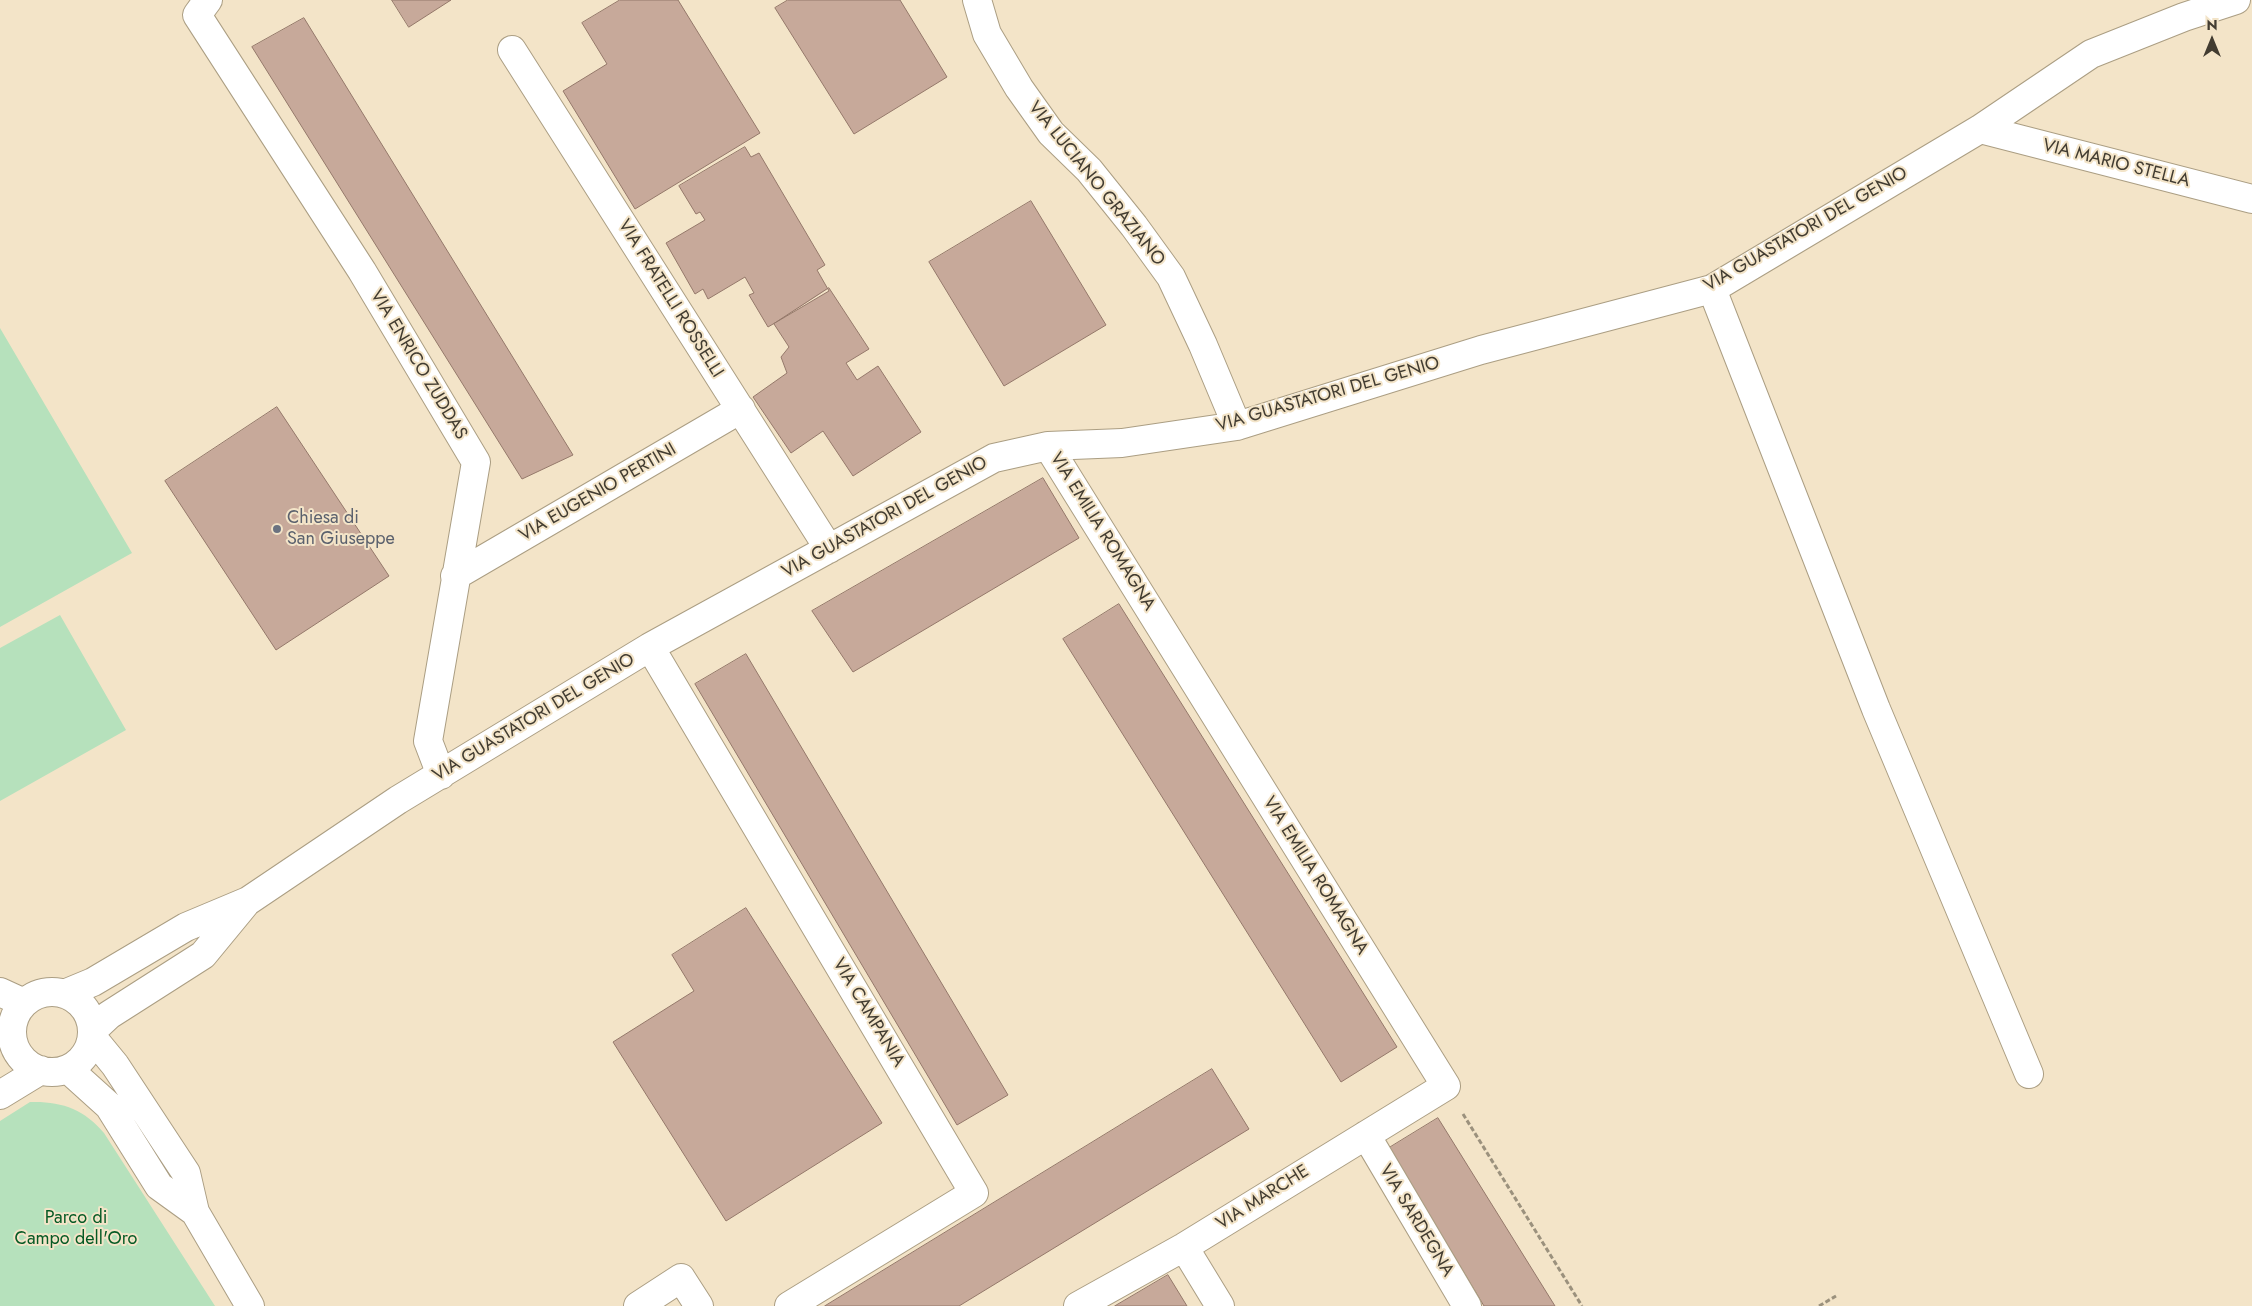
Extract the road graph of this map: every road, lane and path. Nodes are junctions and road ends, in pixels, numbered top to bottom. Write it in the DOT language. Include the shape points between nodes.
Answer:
graph roads {
  1 [pos="208,0"];
  2 [pos="977,0"];
  3 [pos="2236,0"];
  4 [pos="512,50"];
  5 [pos="1980,129"];
  6 [pos="2252,199"];
  7 [pos="1712,289"];
  8 [pos="741,409"];
  9 [pos="1237,426"];
  10 [pos="1048,446"];
  11 [pos="828,548"];
  12 [pos="456,576"];
  13 [pos="650,647"];
  14 [pos="441,775"];
  15 [pos="248,901"];
  16 [pos="0,992"];
  17 [pos="64,994"];
  18 [pos="24,1003"];
  19 [pos="92,1034"];
  20 [pos="68,1069"];
  21 [pos="41,1070"];
  22 [pos="2029,1074"];
  23 [pos="1446,1086"];
  24 [pos="0,1095"];
  25 [pos="1366,1135"];
  26 [pos="194,1212"];
  27 [pos="1184,1247"];
  28 [pos="1836,1296"];
  29 [pos="643,1304"];
  30 [pos="250,1306"];
  31 [pos="699,1306"];
  32 [pos="789,1306"];
  33 [pos="1078,1306"];
  34 [pos="1220,1306"];
  35 [pos="1467,1306"];
  36 [pos="1582,1306"];
  37 [pos="1819,1306"];
  1 -- 12 [label="street, VIA ENRICO ZUDDAS" via="197,15 362,272 476,462"];
  2 -- 9 [label="street, VIA LUCIANO GRAZIANO" via="987,34 1019,88 1051,133 1088,170 1134,226 1171,278"];
  3 -- 5 [label="street, VIA GUASTATORI DEL GENIO" via="2184,16 2091,54"];
  4 -- 8 [label="street, VIA FRATELLI ROSSELLI"];
  5 -- 6 [label="street, VIA MARIO STELLA"];
  5 -- 7 [label="street, VIA GUASTATORI DEL GENIO"];
  7 -- 9 [label="street, VIA GUASTATORI DEL GENIO" via="1481,350"];
  7 -- 22 [label="street" via="1876,709"];
  8 -- 11 [label="street, VIA FRATELLI ROSSELLI"];
  8 -- 12 [label="street, VIA EUGENIO PERTINI"];
  9 -- 10 [label="street, VIA GUASTATORI DEL GENIO" via="1122,443"];
  10 -- 11 [label="street, VIA GUASTATORI DEL GENIO" via="994,458"];
  10 -- 23 [label="street, VIA EMILIA ROMAGNA"];
  11 -- 13 [label="street, VIA GUASTATORI DEL GENIO"];
  12 -- 14 [label="street, VIA ENRICO ZUDDAS" via="428,741"];
  13 -- 14 [label="street, VIA GUASTATORI DEL GENIO"];
  13 -- 32 [label="street, VIA CAMPANIA" via="974,1193"];
  14 -- 15 [label="street, VIA GUASTATORI DEL GENIO" via="398,800"];
  15 -- 17 [label="street" via="186,927 93,982"];
  15 -- 19 [label="street" via="202,955 109,1015"];
  16 -- 18 [label="street"];
  17 -- 18 [label="street" via="36,995"];
  17 -- 19 [label="street" via="77,1000 86,1010"];
  18 -- 21 [label="street" via="15,1015 13,1042 19,1055"];
  19 -- 20 [label="street" via="84,1056"];
  19 -- 26 [label="street" via="186,1173"];
  20 -- 21 [label="street"];
  20 -- 26 [label="street" via="109,1106 159,1186"];
  21 -- 24 [label="street"];
  23 -- 25 [label="street, VIA MARCHE"];
  23 -- 36 [label="path"];
  25 -- 27 [label="street, VIA MARCHE"];
  25 -- 35 [label="street, VIA SARDEGNA"];
  26 -- 30 [label="street"];
  27 -- 33 [label="street, VIA MARCHE"];
  27 -- 34 [label="street"];
  28 -- 37 [label="path"];
  29 -- 31 [label="street" via="681,1278"];
}
